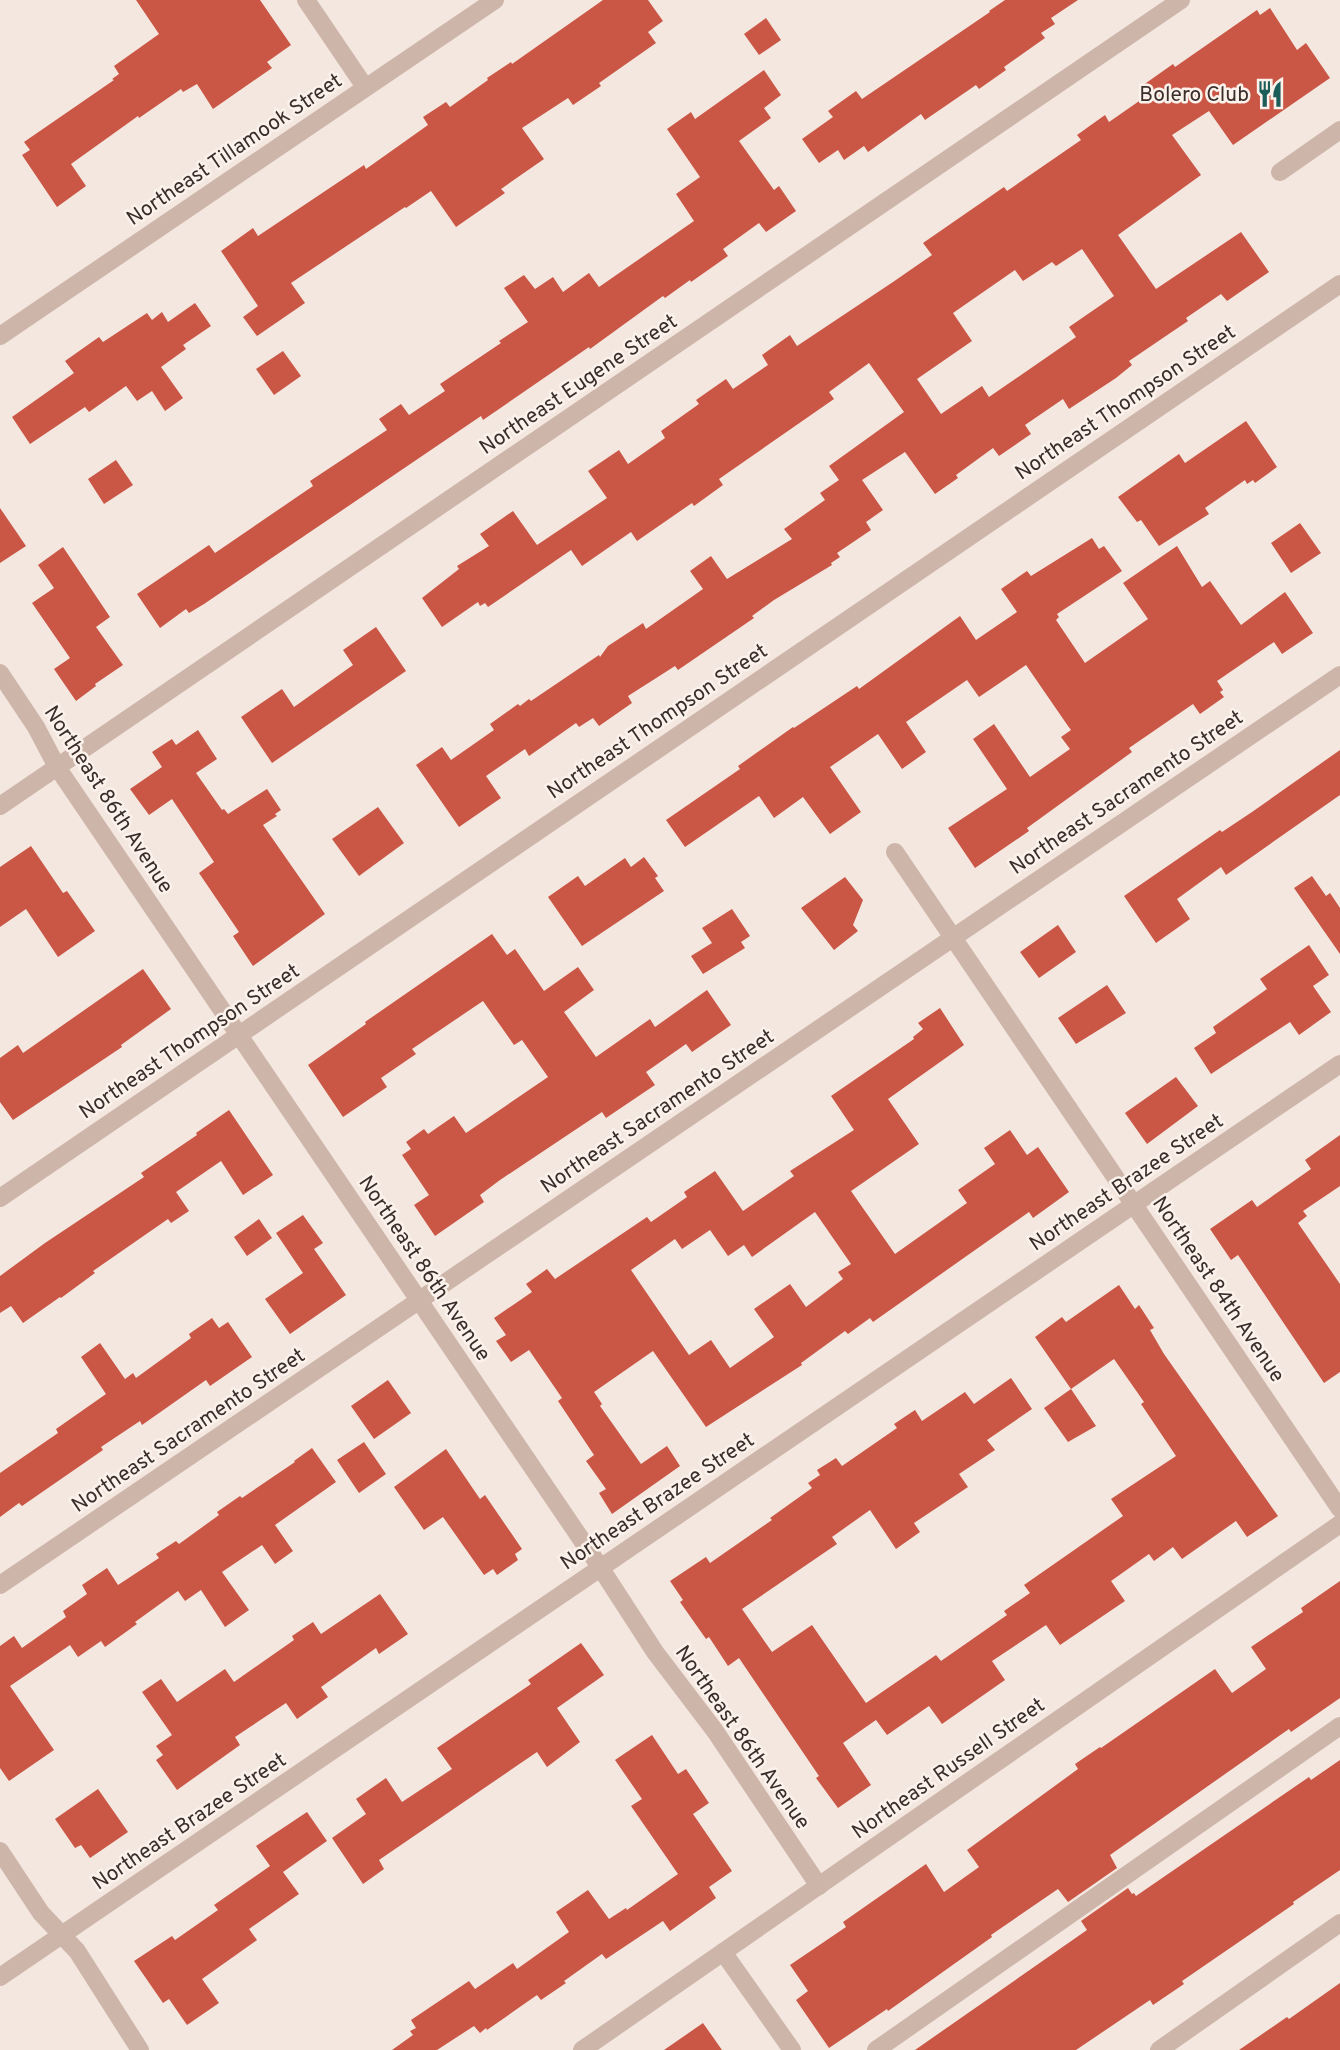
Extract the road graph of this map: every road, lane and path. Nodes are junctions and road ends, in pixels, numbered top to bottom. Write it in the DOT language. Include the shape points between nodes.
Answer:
graph roads {
  1 [pos="306,0"];
  2 [pos="495,0"];
  3 [pos="1178,1"];
  4 [pos="365,87"];
  5 [pos="1340,130"];
  6 [pos="1280,172"];
  7 [pos="1340,284"];
  8 [pos="0,336"];
  9 [pos="0,673"];
  10 [pos="1340,675"];
  11 [pos="57,767"];
  12 [pos="0,806"];
  13 [pos="895,852"];
  14 [pos="953,937"];
  15 [pos="238,1035"];
  16 [pos="1340,1064"];
  17 [pos="0,1198"];
  18 [pos="1134,1204"];
  19 [pos="419,1300"];
  20 [pos="1340,1509"];
  21 [pos="1340,1524"];
  22 [pos="600,1567"];
  23 [pos="0,1586"];
  24 [pos="1340,1726"];
  25 [pos="0,1851"];
  26 [pos="819,1886"];
  27 [pos="1340,1923"];
  28 [pos="62,1935"];
  29 [pos="723,1952"];
  30 [pos="0,1977"];
  31 [pos="140,2050"];
  32 [pos="582,2050"];
  33 [pos="792,2050"];
  34 [pos="876,2050"];
  35 [pos="1159,2050"];
  1 -- 4 [label="street"];
  2 -- 4 [label="street, Northeast Tillamook Street"];
  3 -- 11 [label="street, Northeast Eugene Street"];
  4 -- 8 [label="street, Northeast Tillamook Street"];
  5 -- 6 [label="street"];
  7 -- 15 [label="street, Northeast Thompson Street"];
  9 -- 11 [label="street, Northeast 86th Avenue"];
  10 -- 14 [label="street, Northeast Sacramento Street"];
  11 -- 12 [label="street, Northeast Eugene Street"];
  11 -- 15 [label="street, Northeast 86th Avenue"];
  13 -- 14 [label="street, Northeast 84th Avenue"];
  14 -- 18 [label="street, Northeast 84th Avenue"];
  14 -- 19 [label="street, Northeast Sacramento Street"];
  15 -- 17 [label="street, Northeast Thompson Street"];
  15 -- 19 [label="street, Northeast 86th Avenue"];
  16 -- 18 [label="street, Northeast Brazee Street"];
  18 -- 20 [label="street, Northeast 84th Avenue"];
  18 -- 22 [label="street, Northeast Brazee Street"];
  19 -- 22 [label="street, Northeast 86th Avenue"];
  19 -- 23 [label="street, Northeast Sacramento Street"];
  21 -- 26 [label="street, Northeast Russell Street"];
  22 -- 26 [label="street, Northeast 86th Avenue"];
  22 -- 28 [label="street, Northeast Brazee Street"];
  24 -- 34 [label="street"];
  25 -- 28 [label="street" via="41,1913"];
  26 -- 29 [label="street, Northeast Russell Street"];
  27 -- 35 [label="street"];
  28 -- 30 [label="street, Northeast Brazee Street"];
  28 -- 31 [label="street"];
  29 -- 32 [label="street, Northeast Russell Street"];
  29 -- 33 [label="street"];
}
